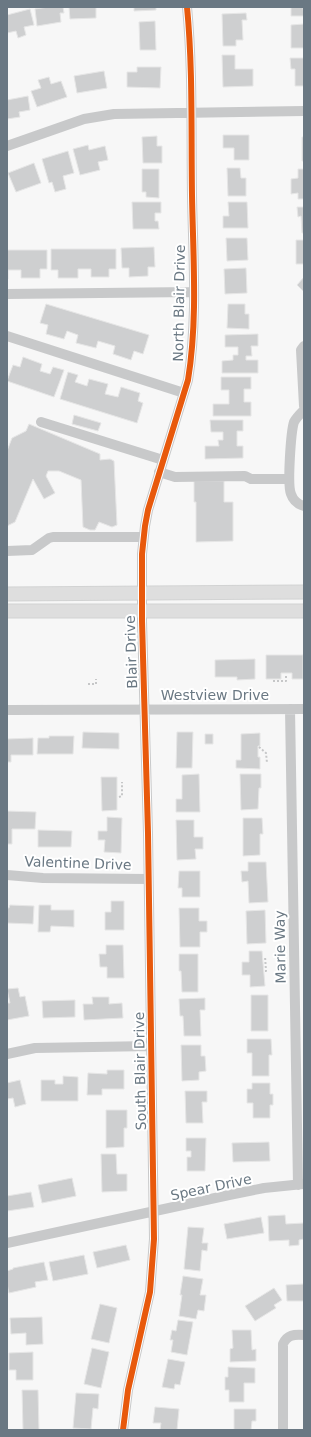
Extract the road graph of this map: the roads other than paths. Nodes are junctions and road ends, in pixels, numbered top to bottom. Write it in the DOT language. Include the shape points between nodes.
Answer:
graph roads {
  1 [pos="187,7"];
  2 [pos="304,111"];
  3 [pos="191,112"];
  4 [pos="7,146"];
  5 [pos="193,292"];
  6 [pos="7,294"];
  7 [pos="7,336"];
  8 [pos="304,346"];
  9 [pos="184,393"];
  10 [pos="304,406"];
  11 [pos="304,410"];
  12 [pos="41,422"];
  13 [pos="163,460"];
  14 [pos="159,472"];
  15 [pos="290,479"];
  16 [pos="304,506"];
  17 [pos="144,537"];
  18 [pos="7,551"];
  19 [pos="304,592"];
  20 [pos="142,593"];
  21 [pos="7,594"];
  22 [pos="7,611"];
  23 [pos="304,611"];
  24 [pos="142,612"];
  25 [pos="145,709"];
  26 [pos="290,709"];
  27 [pos="304,709"];
  28 [pos="7,710"];
  29 [pos="7,875"];
  30 [pos="148,879"];
  31 [pos="151,1046"];
  32 [pos="7,1054"];
  33 [pos="301,1184"];
  34 [pos="154,1211"];
  35 [pos="7,1243"];
  36 [pos="304,1335"];
  37 [pos="123,1430"];
  38 [pos="283,1430"];
  1 -- 3 [label="street, North Blair Drive"];
  2 -- 3 [label="street"];
  3 -- 4 [label="street" via="135,112 97,116"];
  3 -- 5 [label="street, North Blair Drive"];
  5 -- 6 [label="street"];
  5 -- 9 [label="street, North Blair Drive" via="191,358"];
  7 -- 9 [label="street"];
  8 -- 10 [label="street" via="301,350"];
  9 -- 13 [label="street, North Blair Drive"];
  11 -- 15 [label="street" via="294,421"];
  12 -- 13 [label="street"];
  13 -- 14 [label="street, North Blair Drive"];
  14 -- 15 [label="street" via="175,477 244,476 251,479"];
  14 -- 17 [label="street, North Blair Drive" via="148,510"];
  15 -- 16 [label="street" via="290,493 298,504"];
  17 -- 18 [label="street" via="53,537 32,550"];
  17 -- 20 [label="street, North Blair Drive"];
  19 -- 20 [label="main road"];
  20 -- 21 [label="main road"];
  20 -- 24 [label="street, Blair Drive"];
  22 -- 24 [label="main road"];
  23 -- 24 [label="main road"];
  24 -- 25 [label="street, Blair Drive"];
  25 -- 26 [label="street, Westview Drive"];
  25 -- 28 [label="street, Westview Drive"];
  25 -- 30 [label="street, South Blair Drive"];
  26 -- 27 [label="street, Westview Drive"];
  26 -- 33 [label="street, Marie Way"];
  29 -- 30 [label="street, Valentine Drive"];
  30 -- 31 [label="street, South Blair Drive"];
  31 -- 32 [label="street" via="35,1048"];
  31 -- 34 [label="street, South Blair Drive"];
  33 -- 34 [label="street, Spear Drive" via="243,1192"];
  34 -- 35 [label="street, Spear Drive"];
  34 -- 37 [label="street, South Blair Drive" via="150,1292 128,1390"];
  36 -- 38 [label="street" via="290,1335 283,1344"];
}
